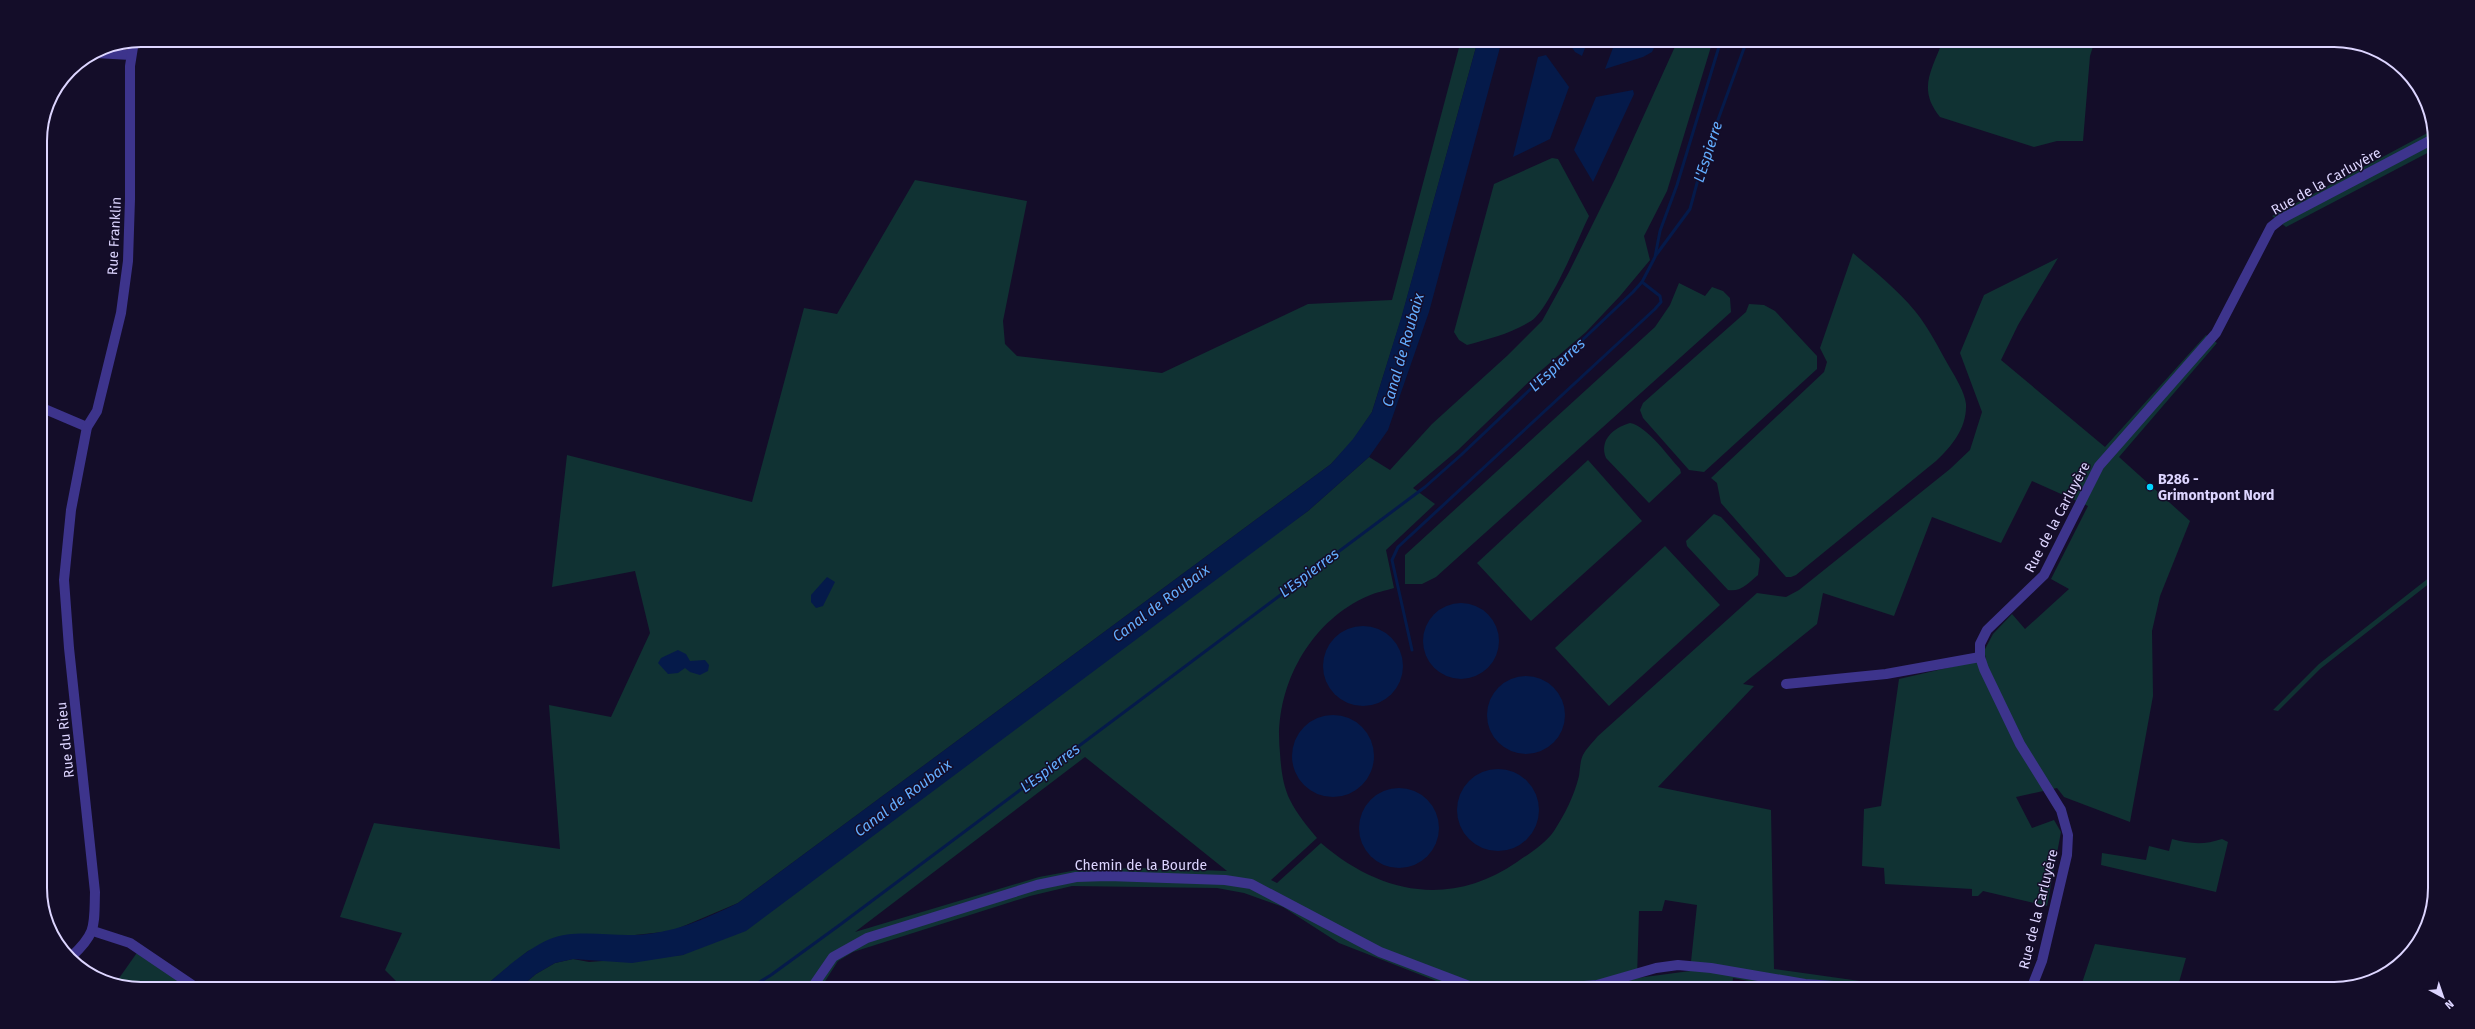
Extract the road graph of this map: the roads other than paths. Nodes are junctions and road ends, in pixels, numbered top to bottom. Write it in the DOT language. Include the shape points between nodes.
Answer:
graph roads {
  1 [pos="133,47"];
  2 [pos="106,54"];
  3 [pos="131,55"];
  4 [pos="2428,142"];
  5 [pos="47,410"];
  6 [pos="87,427"];
  7 [pos="1980,657"];
  8 [pos="1786,684"];
  9 [pos="94,931"];
  10 [pos="74,955"];
  11 [pos="188,982"];
  12 [pos="816,982"];
  13 [pos="1459,982"];
  14 [pos="1607,982"];
  15 [pos="1793,982"];
  16 [pos="2034,982"];
  1 -- 3 [label="street, Rue Franklin"];
  2 -- 3 [label="street"];
  3 -- 6 [label="street, Rue Franklin" via="128,261 121,313 97,411"];
  4 -- 7 [label="street, Rue de la Carluyère" via="2281,219 2271,227 2216,333 2099,466 2044,575 1987,630 1980,644"];
  5 -- 6 [label="street"];
  6 -- 9 [label="street, Rue du Rieu" via="71,510 64,580 95,892"];
  7 -- 8 [label="street" via="1886,674"];
  7 -- 16 [label="street, Rue de la Carluyère" via="2017,739 2061,810 2067,826 2067,855 2042,961"];
  9 -- 10 [label="street"];
  9 -- 11 [label="street" via="130,943"];
  12 -- 13 [label="street, Chemin de la Bourde" via="833,958 849,946 867,938 1037,885 1076,877 1108,876 1225,880 1251,884 1380,952"];
  14 -- 15 [label="street" via="1656,968 1678,966 1710,968"];
}
